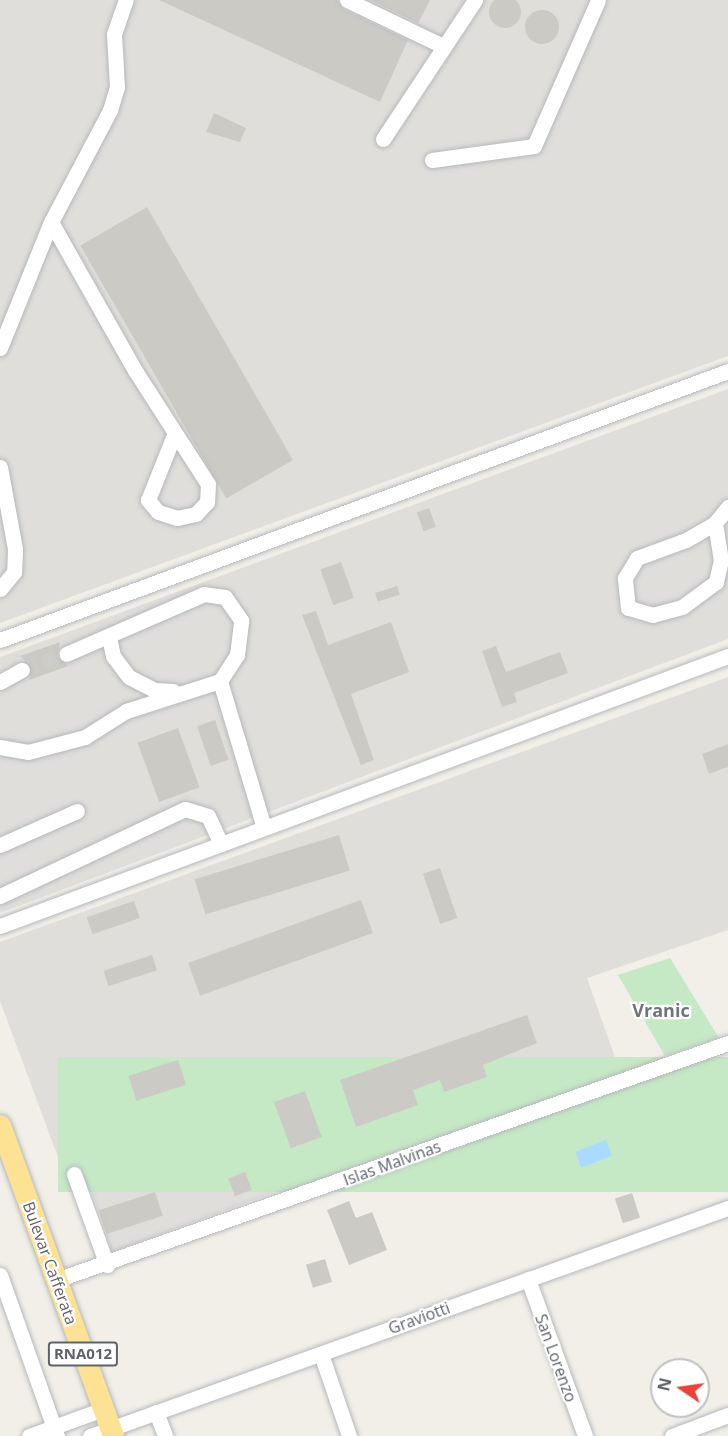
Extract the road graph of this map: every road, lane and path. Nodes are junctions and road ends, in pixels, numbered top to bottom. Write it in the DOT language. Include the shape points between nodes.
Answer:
graph roads {
  1 [pos="126,0"];
  2 [pos="347,0"];
  3 [pos="475,0"];
  4 [pos="598,0"];
  5 [pos="441,45"];
  6 [pos="383,139"];
  7 [pos="432,160"];
  8 [pos="51,222"];
  9 [pos="0,348"];
  10 [pos="728,371"];
  11 [pos="174,435"];
  12 [pos="0,467"];
  13 [pos="728,507"];
  14 [pos="715,523"];
  15 [pos="0,589"];
  16 [pos="109,637"];
  17 [pos="0,640"];
  18 [pos="66,654"];
  19 [pos="728,656"];
  20 [pos="22,670"];
  21 [pos="220,681"];
  22 [pos="0,682"];
  23 [pos="178,692"];
  24 [pos="0,747"];
  25 [pos="77,811"];
  26 [pos="264,828"];
  27 [pos="221,844"];
  28 [pos="0,845"];
  29 [pos="0,896"];
  30 [pos="0,926"];
  31 [pos="728,1043"];
  32 [pos="0,1125"];
  33 [pos="5,1155"];
  34 [pos="74,1174"];
  35 [pos="728,1208"];
  36 [pos="107,1265"];
  37 [pos="0,1275"];
  38 [pos="528,1279"];
  39 [pos="56,1280"];
  40 [pos="321,1354"];
  41 [pos="103,1409"];
  42 [pos="156,1412"];
  43 [pos="728,1415"];
  44 [pos="56,1431"];
  45 [pos="104,1434"];
  46 [pos="29,1436"];
  47 [pos="165,1436"];
  48 [pos="349,1436"];
  49 [pos="585,1436"];
  50 [pos="672,1436"];
  1 -- 8 [label="street" via="114,34 117,87 110,110"];
  2 -- 5 [label="street"];
  3 -- 5 [label="street"];
  4 -- 7 [label="street" via="534,146"];
  5 -- 6 [label="street"];
  8 -- 9 [label="street"];
  8 -- 11 [label="street"];
  10 -- 17 [label="street"];
  11 -- 11 [label="street" via="148,500 158,512 177,518 196,514 207,501 208,484"];
  12 -- 15 [label="street" via="15,549 14,572"];
  13 -- 14 [label="street"];
  14 -- 14 [label="street" via="686,540 637,558 625,578 628,608 653,615 672,610 716,582 721,560"];
  16 -- 18 [label="street"];
  16 -- 21 [label="street" via="134,621 204,594 225,597 241,620 237,655"];
  16 -- 23 [label="street" via="113,656 129,676 154,690"];
  19 -- 26 [label="street"];
  20 -- 22 [label="street"];
  21 -- 23 [label="street"];
  21 -- 26 [label="street"];
  23 -- 24 [label="street" via="126,711 85,737 28,752"];
  25 -- 28 [label="street"];
  26 -- 27 [label="street"];
  27 -- 29 [label="street" via="208,816 185,809"];
  27 -- 30 [label="street"];
  31 -- 36 [label="street, Islas Malvinas"];
  32 -- 33 [label="highway, Bulevar Cafferata / RNA012"];
  33 -- 39 [label="highway, Bulevar Cafferata / RNA012"];
  34 -- 36 [label="street"];
  35 -- 38 [label="street, Graviotti"];
  36 -- 39 [label="street, Islas Malvinas"];
  37 -- 44 [label="street"];
  38 -- 40 [label="street, Graviotti"];
  38 -- 49 [label="street, San Lorenzo"];
  39 -- 41 [label="highway, Bulevar Cafferata / RNA012"];
  40 -- 42 [label="street, Graviotti"];
  40 -- 48 [label="street"];
  41 -- 44 [label="street"];
  41 -- 45 [label="highway, Bulevar Cafferata / RNA012"];
  42 -- 45 [label="street, Graviotti"];
  42 -- 47 [label="street"];
  43 -- 50 [label="street"];
  44 -- 46 [label="street"];
}
